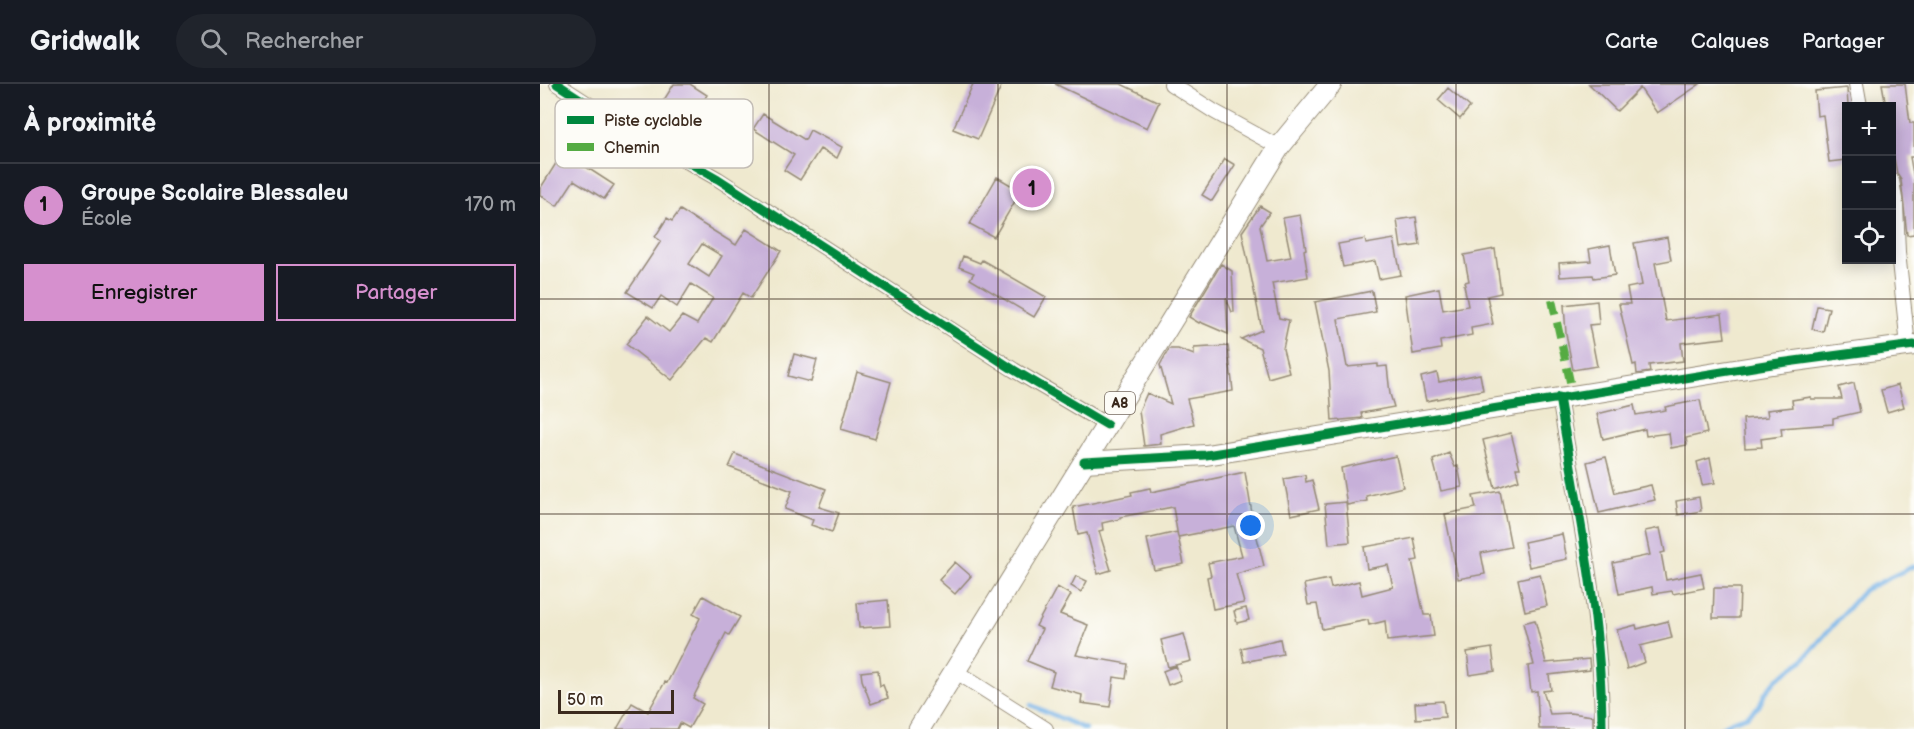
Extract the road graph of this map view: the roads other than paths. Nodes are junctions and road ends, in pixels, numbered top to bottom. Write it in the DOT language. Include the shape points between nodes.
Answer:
graph roads {
  1 [pos="557,84"];
  2 [pos="1171,84"];
  3 [pos="1331,84"];
  4 [pos="1856,84"];
  5 [pos="580,99"];
  6 [pos="1859,102"];
  7 [pos="1279,147"];
  8 [pos="699,168"];
  9 [pos="1896,205"];
  10 [pos="1911,346"];
  11 [pos="1559,397"];
  12 [pos="1107,425"];
  13 [pos="1084,462"];
  14 [pos="955,671"];
  15 [pos="919,729"];
  16 [pos="1046,729"];
  17 [pos="1602,729"];
  1 -- 5 [label="street"];
  2 -- 7 [label="street"];
  3 -- 7 [label="main road, A8"];
  4 -- 6 [label="street"];
  7 -- 12 [label="main road, A8"];
  8 -- 12 [label="street"];
  9 -- 10 [label="street"];
  10 -- 11 [label="street" via="1772,363"];
  11 -- 13 [label="street" via="1206,455"];
  11 -- 17 [label="street" via="1595,614"];
  12 -- 13 [label="main road, A8"];
  13 -- 14 [label="main road, A8"];
  14 -- 15 [label="main road, A8"];
  14 -- 16 [label="street"];
}
